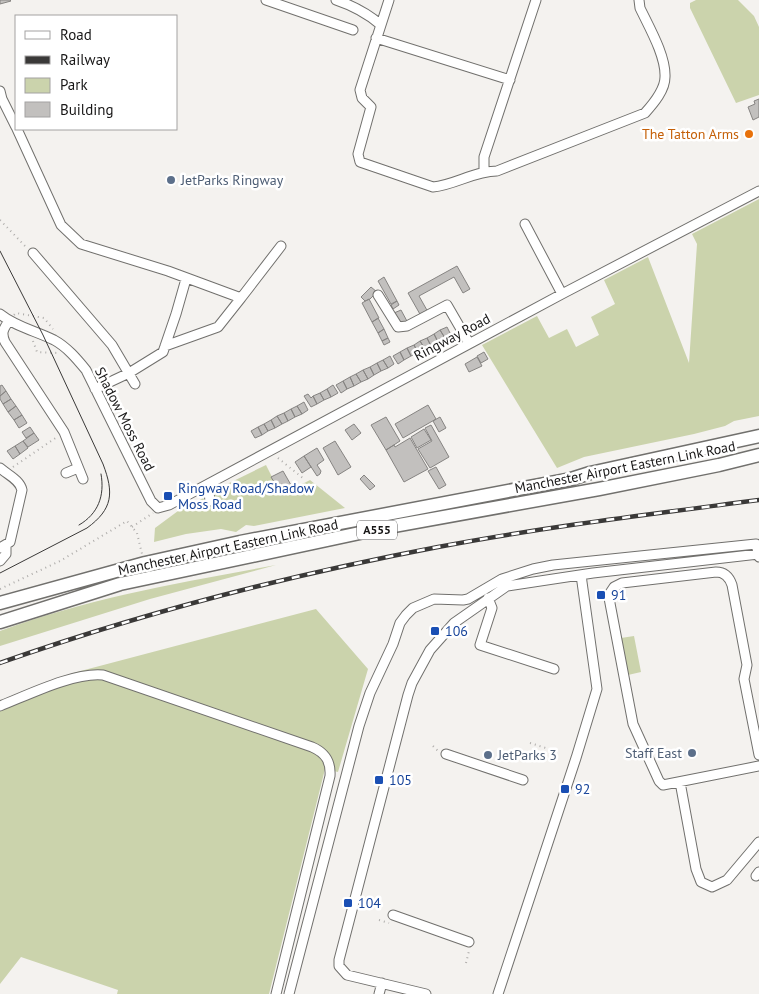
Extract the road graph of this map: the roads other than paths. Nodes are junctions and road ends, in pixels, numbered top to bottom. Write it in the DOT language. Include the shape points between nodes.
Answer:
graph roads {
  1 [pos="266,0"];
  2 [pos="336,0"];
  3 [pos="389,0"];
  4 [pos="536,0"];
  5 [pos="639,0"];
  6 [pos="357,3"];
  7 [pos="380,26"];
  8 [pos="353,30"];
  9 [pos="376,38"];
  10 [pos="510,80"];
  11 [pos="0,91"];
  12 [pos="15,124"];
  13 [pos="18,130"];
  14 [pos="484,171"];
  15 [pos="759,191"];
  16 [pos="525,224"];
  17 [pos="280,246"];
  18 [pos="33,253"];
  19 [pos="186,279"];
  20 [pos="378,294"];
  21 [pos="562,294"];
  22 [pos="241,298"];
  23 [pos="0,314"];
  24 [pos="9,321"];
  25 [pos="469,344"];
  26 [pos="165,346"];
  27 [pos="129,373"];
  28 [pos="134,384"];
  29 [pos="95,389"];
  30 [pos="759,436"];
  31 [pos="759,455"];
  32 [pos="78,468"];
  33 [pos="2,470"];
  34 [pos="66,473"];
  35 [pos="83,479"];
  36 [pos="208,484"];
  37 [pos="210,502"];
  38 [pos="158,508"];
  39 [pos="3,547"];
  40 [pos="759,555"];
  41 [pos="0,561"];
  42 [pos="581,575"];
  43 [pos="488,598"];
  44 [pos="0,603"];
  45 [pos="0,622"];
  46 [pos="554,669"];
  47 [pos="0,706"];
  48 [pos="442,752"];
  49 [pos="759,755"];
  50 [pos="759,766"];
  51 [pos="523,780"];
  52 [pos="680,782"];
  53 [pos="759,842"];
  54 [pos="393,915"];
  55 [pos="470,942"];
  56 [pos="382,983"];
  57 [pos="276,994"];
  58 [pos="288,994"];
  59 [pos="379,994"];
  60 [pos="426,994"];
  61 [pos="498,994"];
  1 -- 8 [label="street"];
  2 -- 6 [label="street"];
  3 -- 7 [label="street"];
  4 -- 10 [label="street"];
  5 -- 14 [label="street" via="664,62 665,78 656,101 645,113 496,171"];
  6 -- 7 [label="street"];
  7 -- 9 [label="street"];
  9 -- 10 [label="street"];
  9 -- 14 [label="street" via="360,90 362,98 371,107 358,154 360,162 433,187"];
  10 -- 14 [label="street" via="484,157"];
  11 -- 12 [label="street"];
  13 -- 19 [label="street" via="61,225 71,236 81,244"];
  15 -- 21 [label="street, Ringway Road"];
  16 -- 21 [label="street"];
  17 -- 22 [label="street"];
  18 -- 27 [label="street" via="96,324"];
  19 -- 22 [label="street"];
  19 -- 26 [label="street"];
  20 -- 25 [label="street" via="398,327 407,326 447,305"];
  21 -- 25 [label="street, Ringway Road"];
  22 -- 26 [label="street" via="218,327"];
  23 -- 24 [label="street, Shadow Moss Road"];
  24 -- 29 [label="street, Shadow Moss Road" via="66,348 86,370"];
  24 -- 32 [label="street" via="2,330 4,342 64,432"];
  25 -- 36 [label="street, Ringway Road"];
  26 -- 27 [label="street" via="160,355"];
  27 -- 28 [label="street"];
  27 -- 29 [label="street"];
  29 -- 38 [label="street, Shadow Moss Road" via="151,501"];
  30 -- 44 [label="highway, Manchester Airport Eastern Link Road / A555" via="571,479 240,542 145,563"];
  31 -- 45 [label="highway, Manchester Airport Eastern Link Road / A555" via="608,487 388,527 130,582"];
  32 -- 34 [label="street"];
  32 -- 35 [label="street"];
  33 -- 39 [label="street" via="17,481 22,490 10,542"];
  36 -- 37 [label="street"];
  36 -- 38 [label="street, Ringway Road"];
  39 -- 41 [label="street" via="6,554"];
  40 -- 42 [label="street"];
  40 -- 58 [label="street" via="756,544 553,565 502,578 463,600 434,599 413,608 400,623 359,726"];
  42 -- 43 [label="street" via="507,586"];
  42 -- 61 [label="street" via="597,690"];
  43 -- 46 [label="street" via="492,608 480,645"];
  43 -- 56 [label="street" via="454,623 430,650 408,694 339,960 339,966 347,975"];
  47 -- 57 [label="street" via="78,677 103,675 312,747 324,755 331,767 330,776"];
  48 -- 51 [label="street"];
  49 -- 52 [label="street" via="744,679 747,665 732,585 727,575 716,572 622,583 614,588 609,598 633,724 659,781 663,785"];
  50 -- 52 [label="street"];
  52 -- 53 [label="street" via="701,882 712,887 727,880"];
  54 -- 55 [label="street"];
  56 -- 59 [label="street"];
  56 -- 60 [label="street"];
}
